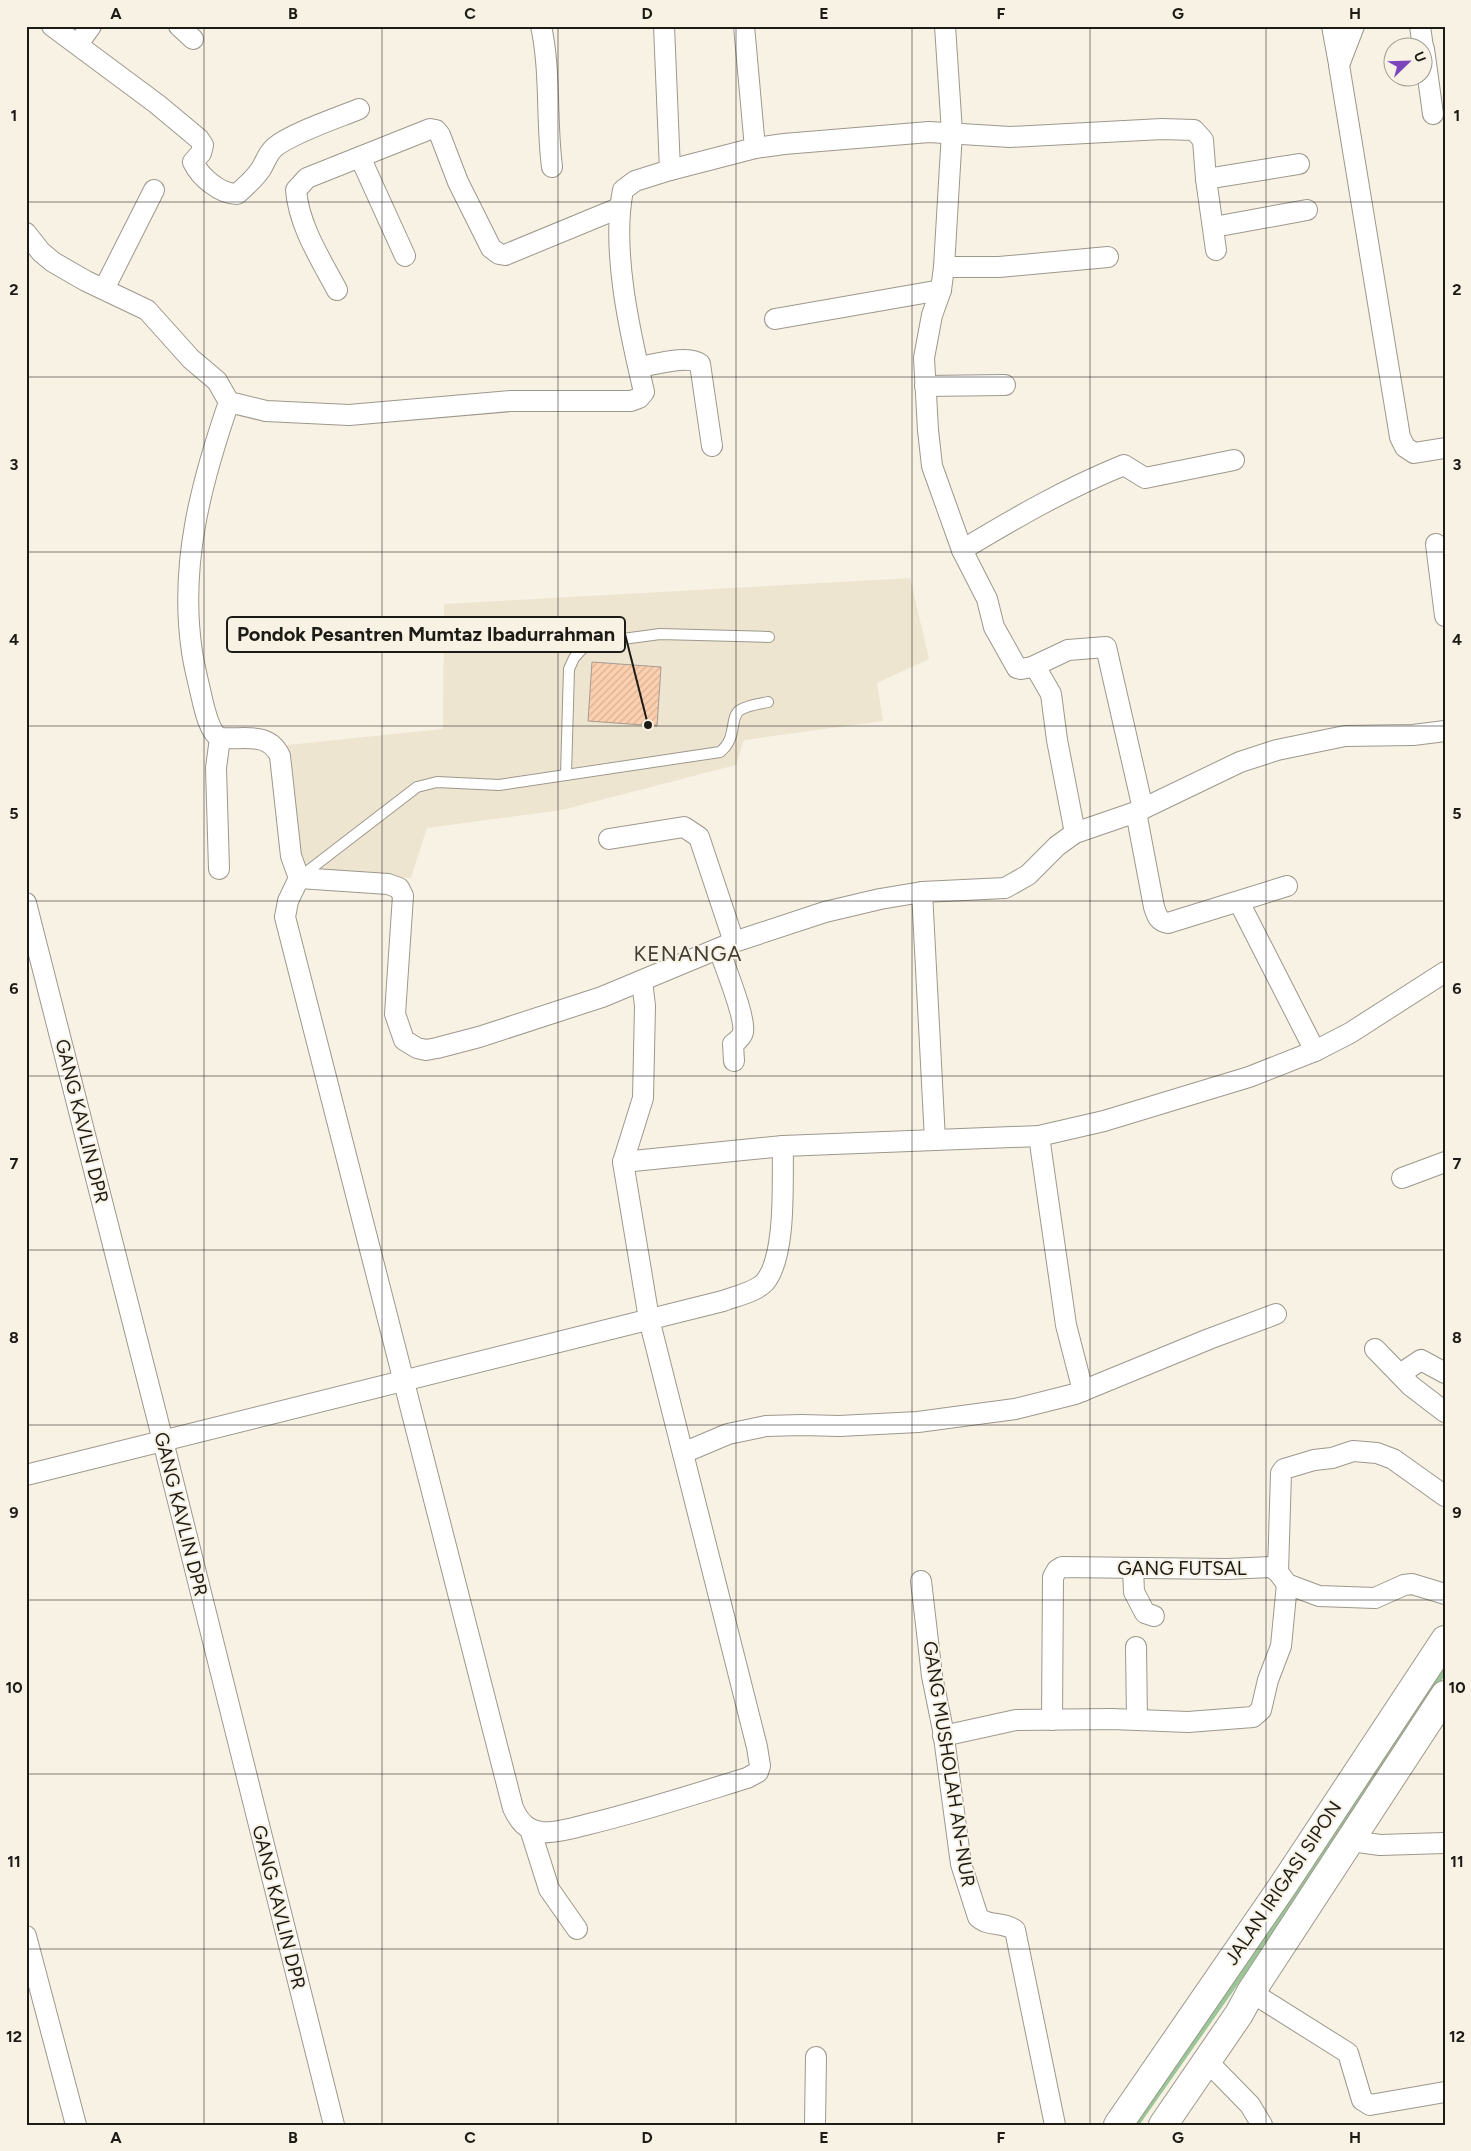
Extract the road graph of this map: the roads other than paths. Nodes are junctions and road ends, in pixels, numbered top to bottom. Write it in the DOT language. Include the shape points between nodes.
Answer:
graph roads {
  1 [pos="52,26"];
  2 [pos="91,26"];
  3 [pos="541,26"];
  4 [pos="664,26"];
  5 [pos="744,26"];
  6 [pos="945,26"];
  7 [pos="1332,26"];
  8 [pos="1354,26"];
  9 [pos="78,44"];
  10 [pos="1340,65"];
  11 [pos="1429,88"];
  12 [pos="359,109"];
  13 [pos="1433,114"];
  14 [pos="952,132"];
  15 [pos="755,148"];
  16 [pos="360,157"];
  17 [pos="1300,164"];
  18 [pos="552,167"];
  19 [pos="670,170"];
  20 [pos="1206,179"];
  21 [pos="154,190"];
  22 [pos="619,208"];
  23 [pos="1307,210"];
  24 [pos="1214,226"];
  25 [pos="26,233"];
  26 [pos="1216,250"];
  27 [pos="405,256"];
  28 [pos="1108,257"];
  29 [pos="944,267"];
  30 [pos="104,289"];
  31 [pos="337,290"];
  32 [pos="941,290"];
  33 [pos="775,320"];
  34 [pos="639,368"];
  35 [pos="1005,385"];
  36 [pos="925,386"];
  37 [pos="229,402"];
  38 [pos="712,446"];
  39 [pos="1445,448"];
  40 [pos="1234,460"];
  41 [pos="1436,544"];
  42 [pos="962,550"];
  43 [pos="1445,616"];
  44 [pos="769,637"];
  45 [pos="1032,667"];
  46 [pos="768,702"];
  47 [pos="1445,731"];
  48 [pos="220,738"];
  49 [pos="566,775"];
  50 [pos="1139,810"];
  51 [pos="1074,833"];
  52 [pos="609,839"];
  53 [pos="219,869"];
  54 [pos="299,878"];
  55 [pos="1287,886"];
  56 [pos="922,892"];
  57 [pos="1239,902"];
  58 [pos="26,903"];
  59 [pos="726,946"];
  60 [pos="1445,972"];
  61 [pos="642,981"];
  62 [pos="1315,1052"];
  63 [pos="734,1060"];
  64 [pos="1040,1136"];
  65 [pos="935,1140"];
  66 [pos="783,1146"];
  67 [pos="623,1162"];
  68 [pos="1445,1162"];
  69 [pos="1402,1178"];
  70 [pos="1276,1314"];
  71 [pos="649,1319"];
  72 [pos="1375,1349"];
  73 [pos="1445,1373"];
  74 [pos="1400,1374"];
  75 [pos="404,1380"];
  76 [pos="1083,1391"];
  77 [pos="1445,1412"];
  78 [pos="163,1441"];
  79 [pos="683,1453"];
  80 [pos="26,1475"];
  81 [pos="1445,1496"];
  82 [pos="1133,1568"];
  83 [pos="1283,1578"];
  84 [pos="921,1581"];
  85 [pos="1445,1594"];
  86 [pos="1154,1616"];
  87 [pos="1445,1640"];
  88 [pos="1136,1647"];
  89 [pos="1445,1695"];
  90 [pos="1052,1720"];
  91 [pos="1137,1720"];
  92 [pos="944,1736"];
  93 [pos="530,1829"];
  94 [pos="1351,1841"];
  95 [pos="1445,1843"];
  96 [pos="577,1929"];
  97 [pos="26,1936"];
  98 [pos="1251,1992"];
  99 [pos="816,2057"];
  100 [pos="1206,2060"];
  101 [pos="1445,2092"];
  102 [pos="76,2125"];
  103 [pos="334,2125"];
  104 [pos="816,2125"];
  105 [pos="1055,2125"];
  106 [pos="1118,2125"];
  107 [pos="1163,2125"];
  108 [pos="1262,2125"];
  1 -- 9 [label="street"];
  2 -- 9 [label="street"];
  3 -- 18 [label="street"];
  4 -- 19 [label="street"];
  5 -- 15 [label="street"];
  6 -- 14 [label="street"];
  7 -- 10 [label="street"];
  8 -- 10 [label="street"];
  9 -- 12 [label="street" via="199,139 203,145 194,162 197,170 228,194 237,194 260,170 266,156 276,146"];
  10 -- 39 [label="street" via="1400,437 1405,447 1414,453"];
  11 -- 13 [label="street"];
  14 -- 15 [label="street"];
  14 -- 20 [label="street" via="1010,137 1194,130 1203,140"];
  14 -- 29 [label="street"];
  15 -- 19 [label="street"];
  16 -- 22 [label="street" via="430,129 436,130 490,248 499,254 505,255"];
  16 -- 27 [label="street"];
  16 -- 31 [label="street" via="307,178 296,190 304,227"];
  17 -- 20 [label="street"];
  19 -- 22 [label="street" via="635,181 623,190"];
  20 -- 24 [label="street"];
  21 -- 30 [label="street"];
  22 -- 34 [label="street" via="623,286"];
  23 -- 24 [label="street"];
  24 -- 26 [label="street"];
  25 -- 30 [label="street" via="54,262"];
  28 -- 29 [label="street" via="999,267"];
  29 -- 32 [label="street"];
  30 -- 37 [label="street" via="147,310 191,359 217,381"];
  32 -- 33 [label="street"];
  32 -- 36 [label="street" via="924,358"];
  34 -- 37 [label="street" via="644,392 631,401 511,400 349,416 266,411"];
  34 -- 38 [label="street" via="687,359 700,364"];
  35 -- 36 [label="street"];
  36 -- 42 [label="street" via="932,466"];
  37 -- 48 [label="street" via="208,462 195,518 188,583 192,652 205,710"];
  40 -- 42 [label="street" via="1145,478 1124,465 1080,483"];
  41 -- 43 [label="street"];
  42 -- 45 [label="street" via="987,599 994,627 1018,668"];
  44 -- 49 [label="lane" via="660,634 583,648 570,669"];
  45 -- 50 [label="street" via="1068,650 1106,647"];
  45 -- 51 [label="street" via="1039,671 1051,694"];
  46 -- 49 [label="lane" via="735,715 732,738 720,752"];
  47 -- 50 [label="street" via="1345,736 1276,750 1240,762"];
  48 -- 53 [label="street" via="216,768"];
  48 -- 54 [label="street" via="266,739 276,746 280,756 291,856"];
  49 -- 54 [label="lane" via="499,785 437,782 417,787"];
  50 -- 51 [label="street"];
  50 -- 57 [label="street" via="1154,906 1161,921 1168,923"];
  51 -- 56 [label="street" via="1028,875 1005,888"];
  52 -- 59 [label="street" via="684,827 690,829 706,854"];
  54 -- 61 [label="street" via="388,884 399,888 403,896 395,1014 404,1040 417,1048 426,1050 479,1037"];
  54 -- 75 [label="street" via="288,901 285,917"];
  55 -- 57 [label="street"];
  56 -- 59 [label="street" via="825,912"];
  56 -- 65 [label="street"];
  57 -- 62 [label="street"];
  58 -- 78 [label="street, GANG KAVLIN DPR"];
  59 -- 61 [label="street"];
  59 -- 63 [label="street" via="743,1028 734,1044"];
  60 -- 62 [label="street"];
  61 -- 67 [label="street" via="645,1006 643,1098"];
  62 -- 64 [label="street" via="1250,1077 1104,1121"];
  64 -- 65 [label="street"];
  64 -- 76 [label="street" via="1066,1325"];
  65 -- 66 [label="street"];
  66 -- 67 [label="street"];
  66 -- 71 [label="street" via="780,1243 764,1282 723,1301"];
  67 -- 71 [label="street"];
  68 -- 69 [label="street"];
  70 -- 76 [label="street"];
  71 -- 75 [label="street"];
  71 -- 79 [label="street"];
  72 -- 74 [label="street"];
  73 -- 74 [label="street" via="1421,1360"];
  74 -- 77 [label="street"];
  75 -- 78 [label="street"];
  75 -- 93 [label="street" via="514,1808 521,1823"];
  76 -- 79 [label="street" via="1015,1409 918,1422 766,1426 728,1434"];
  78 -- 80 [label="street"];
  78 -- 103 [label="street, GANG KAVLIN DPR"];
  79 -- 93 [label="street" via="757,1747 758,1772 748,1778 626,1815 542,1833"];
  81 -- 83 [label="street" via="1393,1459 1377,1453 1352,1451 1284,1469 1281,1473"];
  82 -- 83 [label="street, GANG FUTSAL" via="1271,1567"];
  82 -- 86 [label="street" via="1134,1592 1145,1613"];
  82 -- 90 [label="street, GANG FUTSAL" via="1062,1567 1056,1570"];
  83 -- 85 [label="street, GANG FUTSAL" via="1319,1596 1376,1598 1412,1584"];
  83 -- 91 [label="street" via="1280,1646 1261,1710 1257,1714 1253,1717 1188,1722"];
  84 -- 92 [label="street, GANG MUSHOLAH AN-NUR" via="932,1676"];
  87 -- 106 [label="street, JALAN IRIGASI SIPON" via="1289,1876"];
  88 -- 91 [label="street"];
  89 -- 94 [label="street, JALAN IRIGASI SIPON"];
  90 -- 91 [label="street"];
  90 -- 92 [label="street" via="1016,1720"];
  92 -- 105 [label="street, GANG MUSHOLAH AN-NUR" via="961,1864 974,1909 981,1920 1005,1924 1015,1930"];
  93 -- 96 [label="street" via="548,1890"];
  94 -- 95 [label="street" via="1380,1845"];
  94 -- 98 [label="street, JALAN IRIGASI SIPON"];
  97 -- 102 [label="street"];
  98 -- 100 [label="street, JALAN IRIGASI SIPON"];
  98 -- 101 [label="street" via="1348,2053 1362,2100 1370,2105"];
  99 -- 104 [label="street"];
  100 -- 107 [label="street, JALAN IRIGASI SIPON"];
  100 -- 108 [label="street" via="1250,2105"];
}
